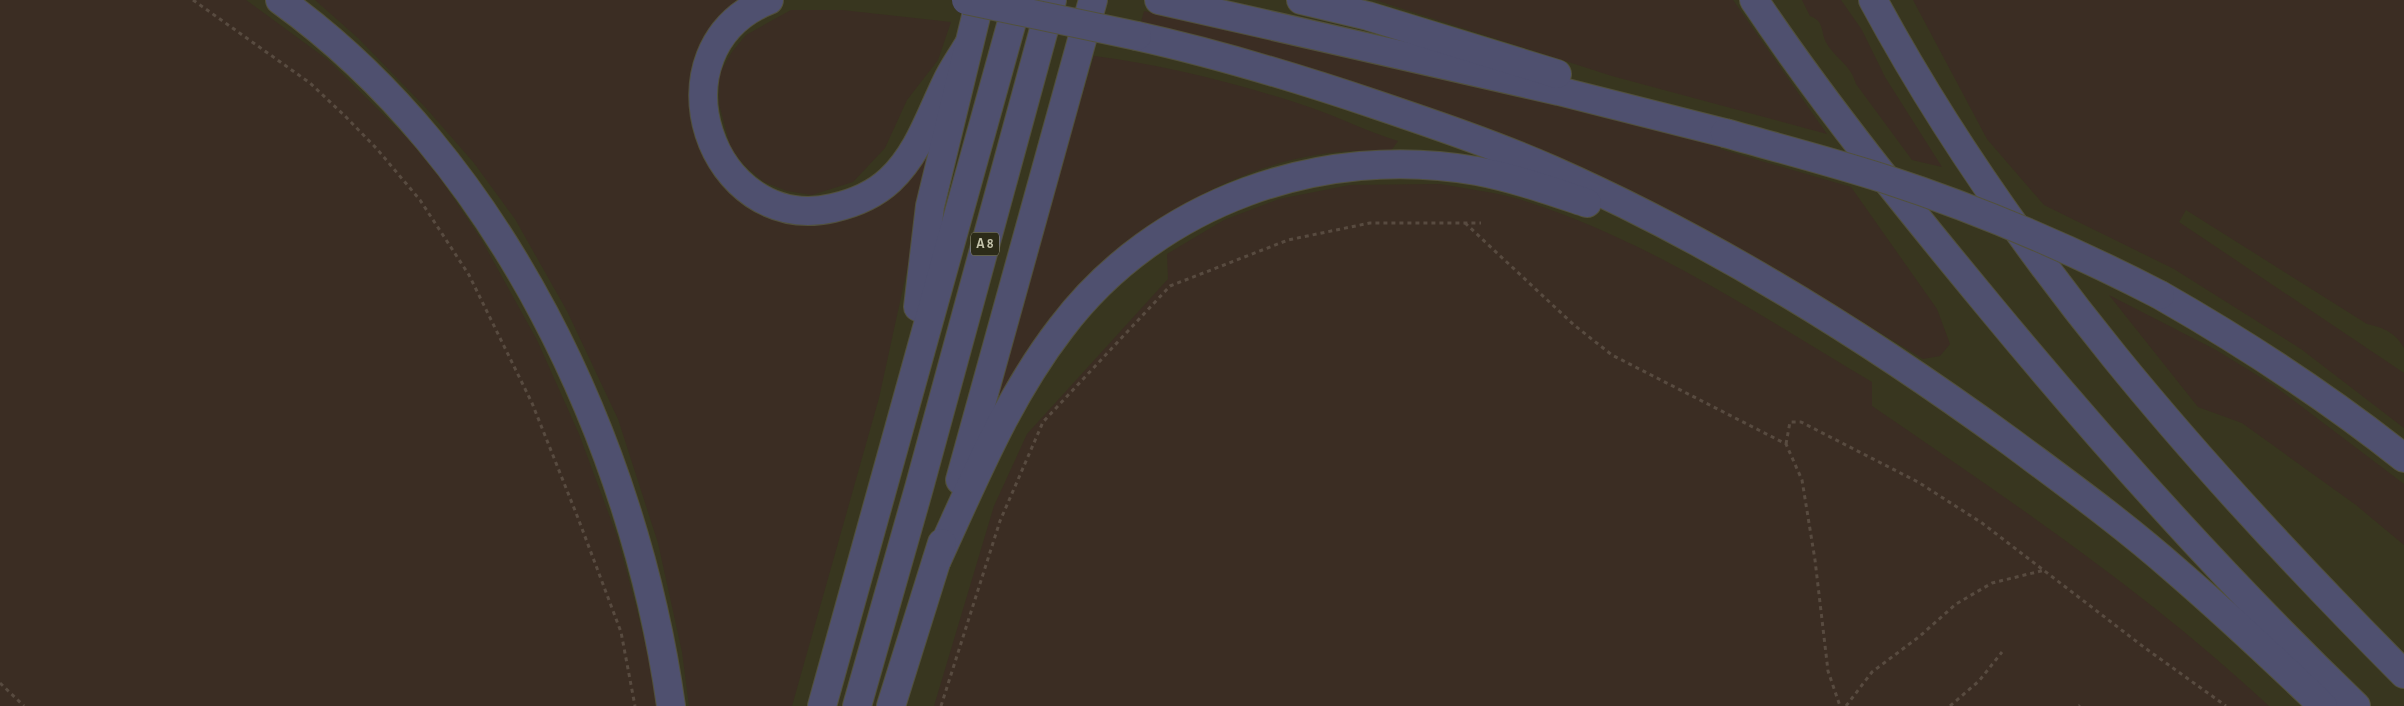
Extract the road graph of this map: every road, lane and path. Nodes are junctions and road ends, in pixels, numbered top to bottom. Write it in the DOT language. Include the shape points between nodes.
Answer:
graph roads {
  1 [pos="194,0"];
  2 [pos="280,0"];
  3 [pos="769,0"];
  4 [pos="966,0"];
  5 [pos="980,0"];
  6 [pos="1018,0"];
  7 [pos="1052,0"];
  8 [pos="1094,0"];
  9 [pos="1159,0"];
  10 [pos="1301,0"];
  11 [pos="1754,0"];
  12 [pos="1873,0"];
  13 [pos="967,47"];
  14 [pos="1713,130"];
  15 [pos="1464,223"];
  16 [pos="1481,223"];
  17 [pos="1672,229"];
  18 [pos="910,386"];
  19 [pos="1786,444"];
  20 [pos="2404,458"];
  21 [pos="937,560"];
  22 [pos="2046,570"];
  23 [pos="2002,652"];
  24 [pos="2404,674"];
  25 [pos="0,683"];
  26 [pos="24,706"];
  27 [pos="635,706"];
  28 [pos="671,706"];
  29 [pos="822,706"];
  30 [pos="857,706"];
  31 [pos="891,706"];
  32 [pos="941,706"];
  33 [pos="1840,706"];
  34 [pos="1846,706"];
  35 [pos="1950,706"];
  36 [pos="2226,706"];
  37 [pos="2323,706"];
  38 [pos="2356,706"];
  1 -- 27 [label="path" via="310,83 345,116 420,200 469,274 532,403 574,509 620,632"];
  2 -- 28 [label="highway" via="343,50 420,129 496,232 545,317 597,428 634,534 667,673"];
  3 -- 13 [label="highway" via="738,19 715,48 705,72 704,110 712,146 731,174 759,196 790,209 825,210 850,204 879,190 892,179 917,146 947,81"];
  4 -- 17 [label="highway, bridge" via="1201,51 1307,82 1453,131 1553,171"];
  5 -- 13 [label="highway"];
  6 -- 18 [label="highway, A 8"];
  7 -- 30 [label="highway, A 8"];
  8 -- 21 [label="highway"];
  9 -- 14 [label="highway" via="1559,91"];
  10 -- 14 [label="highway" via="1368,16 1586,83"];
  11 -- 38 [label="highway" via="1852,136 2072,406 2207,555"];
  12 -- 24 [label="highway" via="1942,117 2004,210 2095,333 2190,448 2312,581"];
  13 -- 18 [label="highway" via="930,206"];
  14 -- 20 [label="highway, bridge" via="1875,176 2065,248 2160,295 2274,362"];
  15 -- 16 [label="path"];
  15 -- 19 [label="path" via="1574,325 1612,355"];
  15 -- 32 [label="path" via="1370,223 1288,240 1170,286 1043,422 1000,521"];
  17 -- 21 [label="highway" via="1477,171 1410,164 1348,167 1301,175 1249,189 1211,206 1168,230 1123,262 1061,327 1007,410"];
  17 -- 37 [label="highway" via="1793,296 1876,347 2076,490 2173,568"];
  18 -- 29 [label="highway, A 8"];
  19 -- 22 [label="path" via="1790,422 1800,422 1846,444 1918,482"];
  19 -- 33 [label="path" via="1802,480 1828,671"];
  21 -- 31 [label="highway"];
  22 -- 34 [label="path" via="1992,583 1956,604 1872,672"];
  22 -- 36 [label="path" via="2144,648"];
  23 -- 35 [label="path" via="1979,681"];
  25 -- 26 [label="path"];
}
